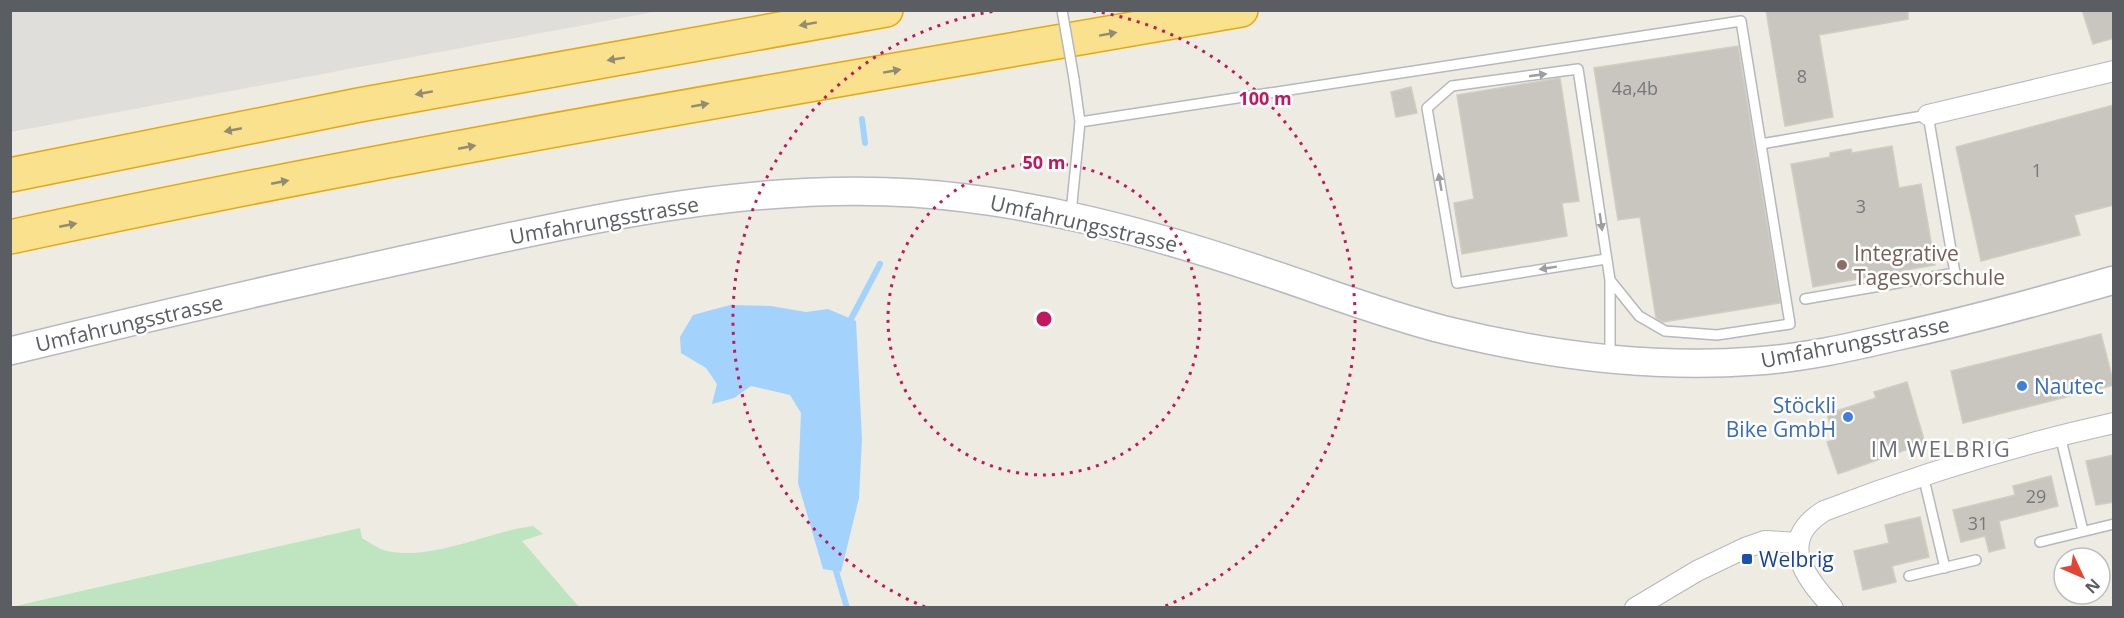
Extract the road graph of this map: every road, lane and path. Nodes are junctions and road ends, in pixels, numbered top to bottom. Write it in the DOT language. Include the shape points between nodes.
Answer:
graph roads {
  1 [pos="886,10"];
  2 [pos="1062,10"];
  3 [pos="1241,10"];
  4 [pos="2114,71"];
  5 [pos="1928,115"];
  6 [pos="1080,122"];
  7 [pos="1761,144"];
  8 [pos="10,175"];
  9 [pos="1070,216"];
  10 [pos="10,237"];
  11 [pos="1606,259"];
  12 [pos="1610,280"];
  13 [pos="2114,280"];
  14 [pos="1805,299"];
  15 [pos="10,351"];
  16 [pos="1610,360"];
  17 [pos="2114,423"];
  18 [pos="2060,435"];
  19 [pos="1923,475"];
  20 [pos="2114,524"];
  21 [pos="2083,531"];
  22 [pos="2040,542"];
  23 [pos="1798,543"];
  24 [pos="1976,560"];
  25 [pos="1945,568"];
  26 [pos="1909,576"];
  27 [pos="1635,608"];
  28 [pos="1833,608"];
  1 -- 8 [label="highway, one-way" via="381,101"];
  2 -- 6 [label="lane, bridge"];
  10 -- 3 [label="highway, one-way" via="478,145"];
  4 -- 5 [label="street"];
  5 -- 7 [label="lane"];
  5 -- 14 [label="lane" via="1955,273"];
  6 -- 7 [label="lane" via="1741,21"];
  6 -- 9 [label="lane"];
  7 -- 12 [label="lane" via="1790,324 1717,335 1665,331 1638,316"];
  9 -- 15 [label="main road, Umfahrungsstrasse" via="975,199 884,192 771,194 695,202 586,220 411,258"];
  9 -- 16 [label="main road, Umfahrungsstrasse" via="1193,249 1442,329"];
  11 -- 11 [label="lane, one-way" via="1457,283 1427,108 1452,86 1578,69"];
  11 -- 12 [label="lane"];
  12 -- 16 [label="lane"];
  13 -- 16 [label="main road, Umfahrungsstrasse" via="1947,325 1796,357 1724,363"];
  17 -- 18 [label="street"];
  18 -- 19 [label="street"];
  18 -- 21 [label="lane"];
  19 -- 23 [label="street" via="1824,511 1803,530"];
  19 -- 25 [label="lane"];
  20 -- 21 [label="lane"];
  21 -- 22 [label="lane"];
  23 -- 27 [label="street" via="1765,541 1745,548"];
  23 -- 28 [label="street" via="1806,576"];
  24 -- 25 [label="lane"];
  25 -- 26 [label="lane"];
}
